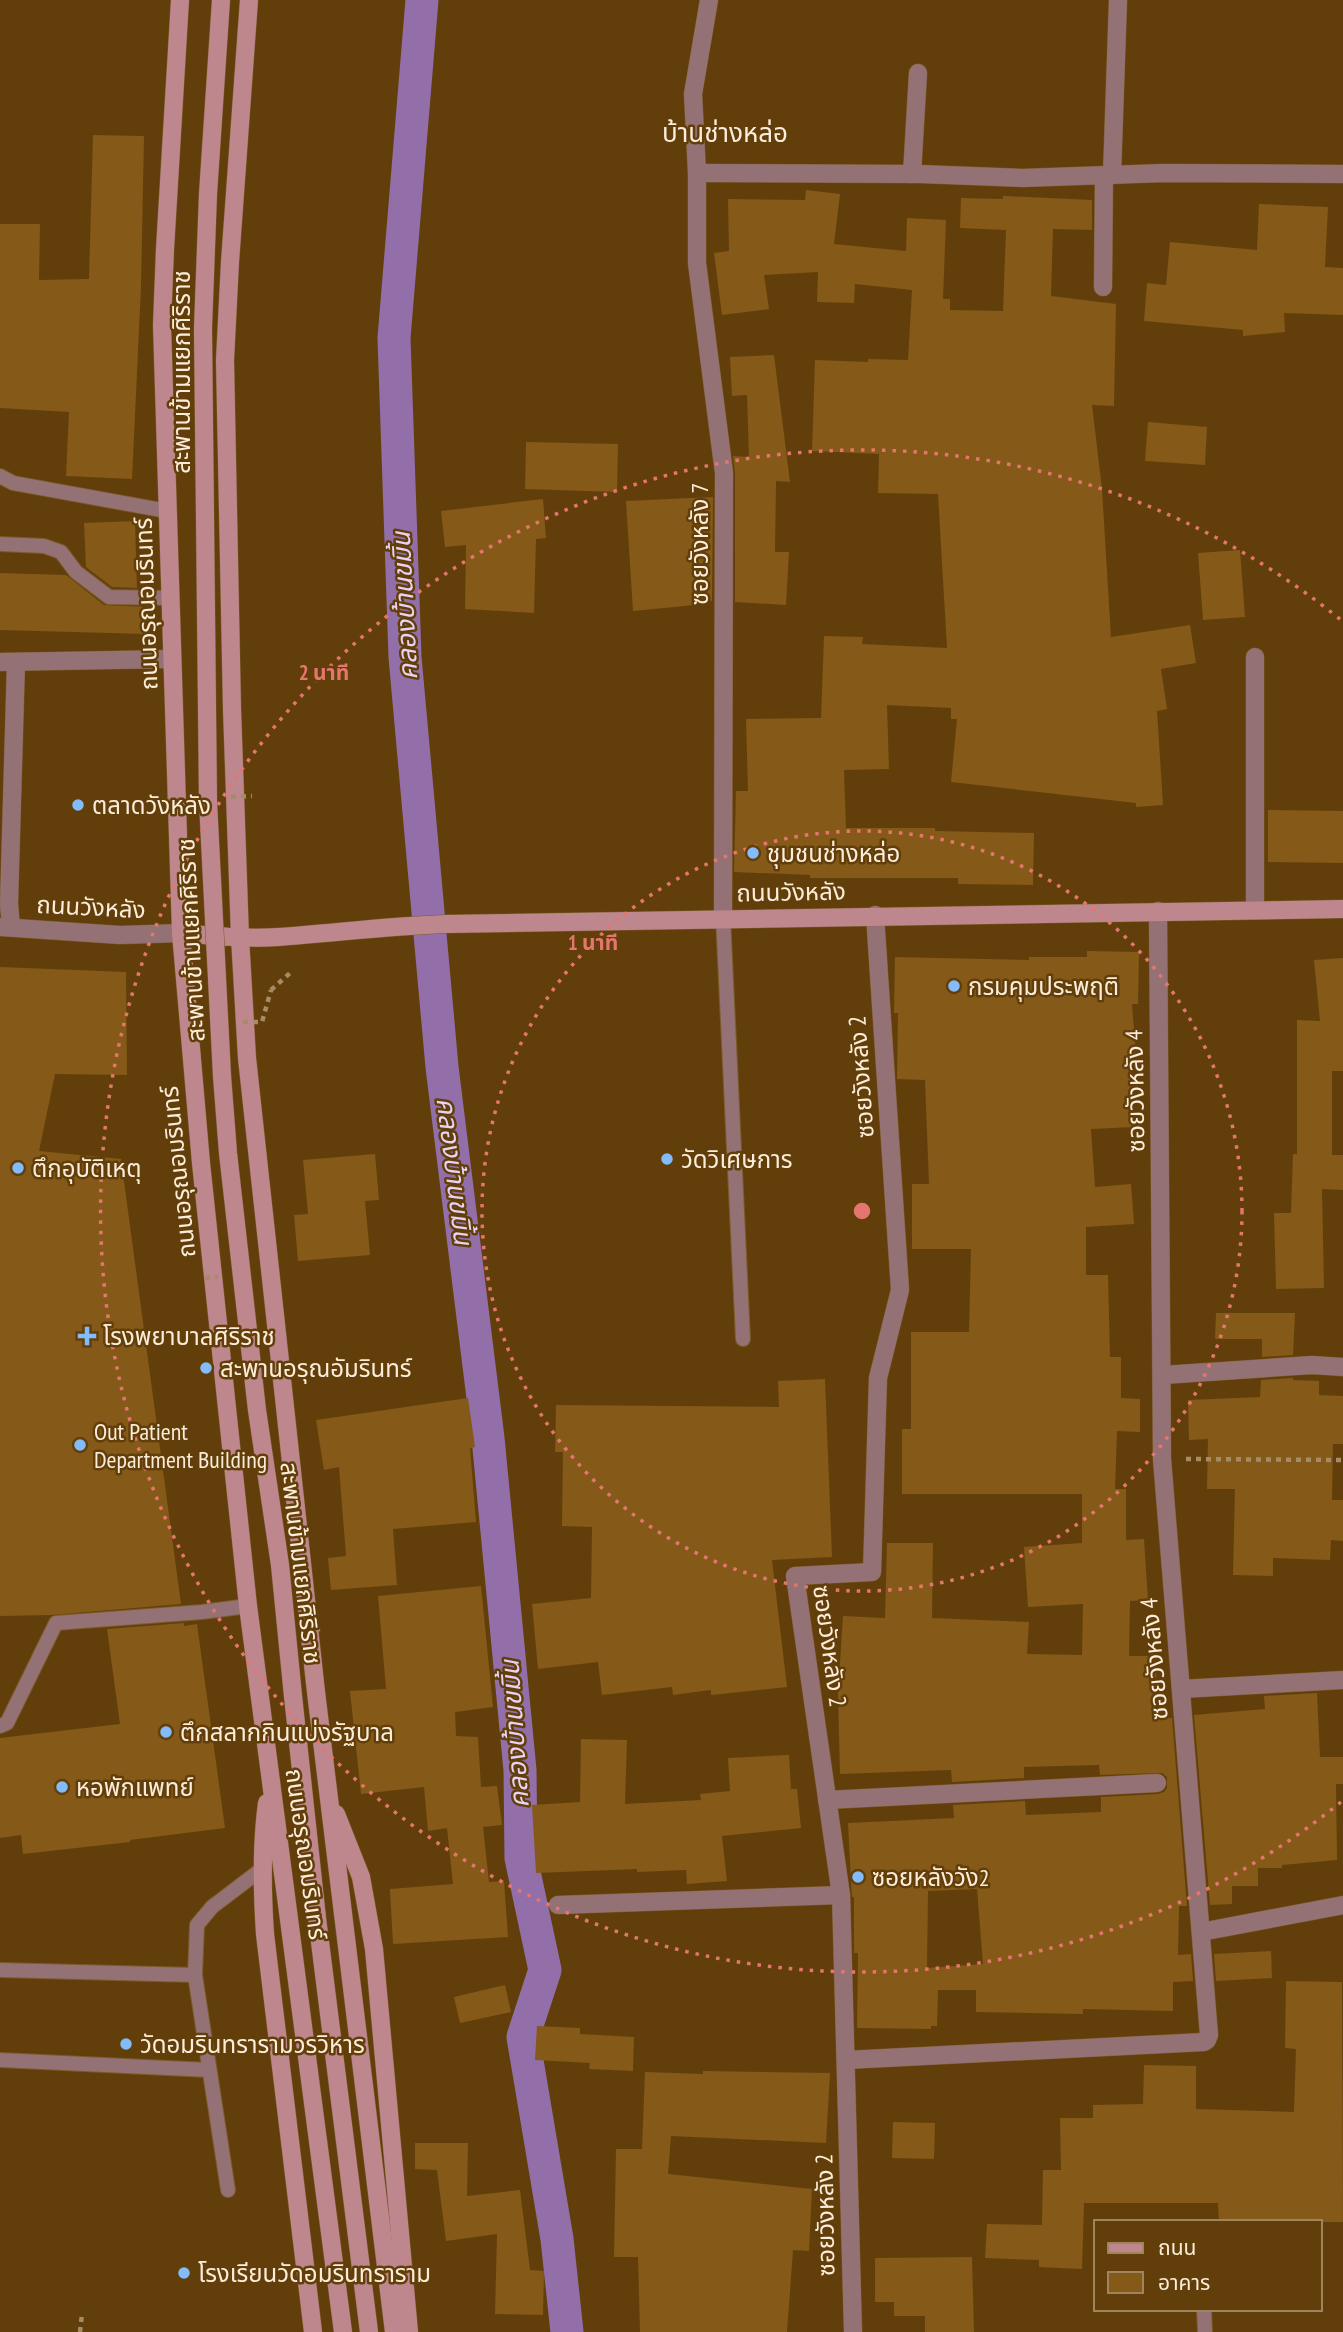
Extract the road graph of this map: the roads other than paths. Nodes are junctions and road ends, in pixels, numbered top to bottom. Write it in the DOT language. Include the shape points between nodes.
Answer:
graph roads {
  1 [pos="180,0"];
  2 [pos="221,0"];
  3 [pos="249,0"];
  4 [pos="709,0"];
  5 [pos="1118,0"];
  6 [pos="918,73"];
  7 [pos="697,173"];
  8 [pos="912,174"];
  9 [pos="1343,174"];
  10 [pos="1108,176"];
  11 [pos="1103,288"];
  12 [pos="0,477"];
  13 [pos="167,511"];
  14 [pos="0,537"];
  15 [pos="0,544"];
  16 [pos="170,598"];
  17 [pos="1255,657"];
  18 [pos="172,659"];
  19 [pos="8,662"];
  20 [pos="1343,909"];
  21 [pos="1255,910"];
  22 [pos="1158,911"];
  23 [pos="875,915"];
  24 [pos="723,918"];
  25 [pos="5,927"];
  26 [pos="181,933"];
  27 [pos="240,937"];
  28 [pos="743,1339"];
  29 [pos="1343,1367"];
  30 [pos="1163,1375"];
  31 [pos="248,1606"];
  32 [pos="1343,1680"];
  33 [pos="1181,1689"];
  34 [pos="0,1726"];
  35 [pos="270,1780"];
  36 [pos="1157,1783"];
  37 [pos="328,1795"];
  38 [pos="827,1800"];
  39 [pos="262,1869"];
  40 [pos="841,1895"];
  41 [pos="558,1905"];
  42 [pos="1343,1905"];
  43 [pos="1200,1932"];
  44 [pos="0,1970"];
  45 [pos="195,1975"];
  46 [pos="0,2060"];
  47 [pos="846,2060"];
  48 [pos="209,2070"];
  49 [pos="228,2190"];
  50 [pos="1204,2311"];
  51 [pos="313,2332"];
  52 [pos="343,2332"];
  53 [pos="369,2332"];
  54 [pos="394,2332"];
  55 [pos="409,2332"];
  56 [pos="853,2332"];
  57 [pos="1205,2332"];
  1 -- 13 [label="main road, ถนนอรุณอมรินทร์" via="162,325"];
  2 -- 53 [label="main road, สะพานข้ามแยกศิริราช, bridge" via="208,194 203,422 208,802 222,1076 257,1410 280,1565 305,1813"];
  3 -- 27 [label="main road, ถนนอรุณอมรินทร์" via="225,360"];
  4 -- 7 [label="street, ซอยวังหลัง 7" via="693,94"];
  5 -- 10 [label="street"];
  6 -- 8 [label="street"];
  7 -- 8 [label="street"];
  7 -- 24 [label="street, ซอยวังหลัง 7" via="697,263 724,473"];
  8 -- 10 [label="street"];
  9 -- 10 [label="street"];
  10 -- 11 [label="street"];
  12 -- 13 [label="lane"];
  13 -- 16 [label="main road, ถนนอรุณอมรินทร์"];
  14 -- 15 [label="lane"];
  15 -- 16 [label="lane" via="44,546 61,552 76,572 109,597"];
  16 -- 18 [label="main road, ถนนอรุณอมรินทร์"];
  17 -- 21 [label="street"];
  18 -- 19 [label="street"];
  18 -- 26 [label="main road, ถนนอรุณอมรินทร์"];
  19 -- 25 [label="street" via="9,904"];
  20 -- 21 [label="main road, ถนนวังหลัง"];
  21 -- 22 [label="main road, ถนนวังหลัง"];
  22 -- 23 [label="main road, ถนนวังหลัง"];
  22 -- 30 [label="street, ซอยวังหลัง 4"];
  23 -- 24 [label="main road, ถนนวังหลัง"];
  23 -- 38 [label="street, ซอยวังหลัง 2" via="900,1290 878,1378 872,1572 795,1576"];
  24 -- 27 [label="main road, ถนนวังหลัง" via="397,925"];
  24 -- 28 [label="lane"];
  25 -- 26 [label="street, ถนนวังหลัง" via="120,935"];
  26 -- 27 [label="main road, ถนนวังหลัง"];
  26 -- 31 [label="main road, ถนนอรุณอมรินทร์"];
  27 -- 37 [label="main road, ถนนอรุณอมรินทร์" via="247,1058"];
  29 -- 30 [label="street"];
  30 -- 33 [label="street, ซอยวังหลัง 4" via="1163,1459"];
  31 -- 34 [label="lane" via="56,1623 7,1723"];
  31 -- 35 [label="main road, ถนนอรุณอมรินทร์"];
  32 -- 33 [label="street"];
  33 -- 43 [label="street, ซอยวังหลัง 4"];
  35 -- 39 [label="main road"];
  35 -- 52 [label="main road, ถนนอรุณอมรินทร์"];
  36 -- 38 [label="street"];
  37 -- 54 [label="main road, ถนนอรุณอมรินทร์"];
  37 -- 55 [label="main road" via="352,1851 372,1936"];
  38 -- 40 [label="street, ซอยวังหลัง 2"];
  39 -- 45 [label="lane" via="212,1907 197,1925"];
  39 -- 51 [label="main road" via="265,1934"];
  40 -- 41 [label="street"];
  40 -- 47 [label="street, ซอยวังหลัง 2"];
  42 -- 43 [label="street"];
  43 -- 47 [label="street, ซอยวังหลัง 4" via="1209,2035 1204,2042"];
  44 -- 45 [label="lane"];
  45 -- 48 [label="lane"];
  46 -- 48 [label="lane"];
  47 -- 56 [label="street, ซอยวังหลัง 2"];
  48 -- 49 [label="lane"];
  50 -- 57 [label="lane"];
}
